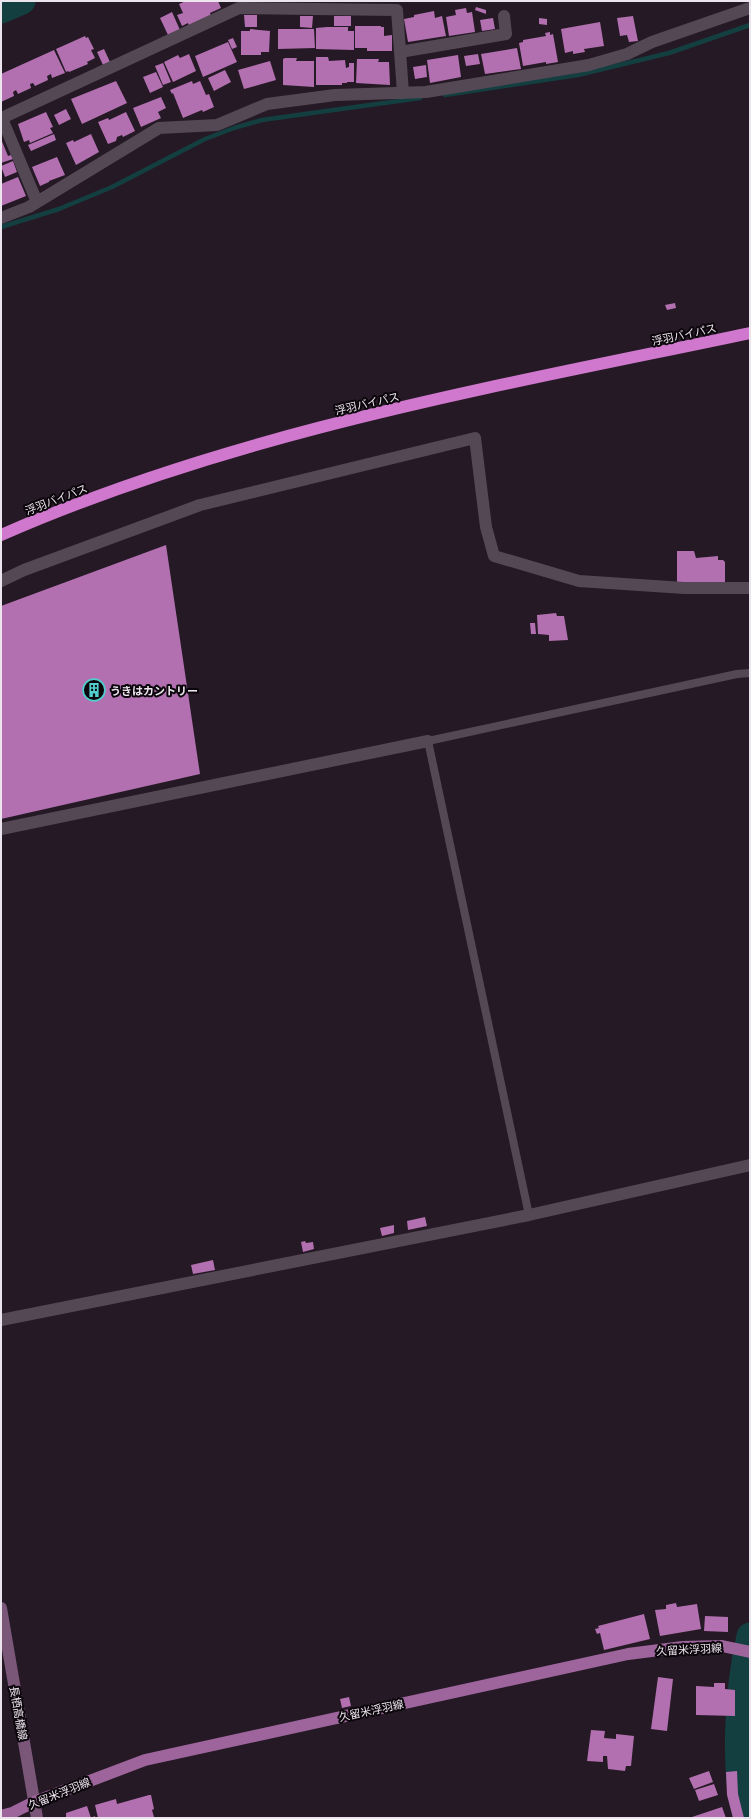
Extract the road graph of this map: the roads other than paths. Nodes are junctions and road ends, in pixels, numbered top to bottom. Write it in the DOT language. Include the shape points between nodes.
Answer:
graph roads {
  1 [pos="750,8"];
  2 [pos="504,16"];
  3 [pos="400,52"];
  4 [pos="403,93"];
  5 [pos="37,202"];
  6 [pos="1,218"];
  7 [pos="750,333"];
  8 [pos="1,535"];
  9 [pos="1,581"];
  10 [pos="750,588"];
  11 [pos="750,673"];
  12 [pos="428,741"];
  13 [pos="1,829"];
  14 [pos="750,1165"];
  15 [pos="529,1215"];
  16 [pos="1,1320"];
  17 [pos="1,1608"];
  18 [pos="750,1652"];
  19 [pos="34,1802"];
  20 [pos="1,1816"];
  21 [pos="37,1818"];
  1 -- 4 [label="street" via="652,42 627,54 589,65 426,92"];
  2 -- 3 [label="street" via="506,34"];
  3 -- 4 [label="street"];
  3 -- 5 [label="street" via="396,10 239,8 6,116 3,121"];
  4 -- 5 [label="street" via="335,95 267,104 217,125 159,128"];
  5 -- 6 [label="street"];
  7 -- 8 [label="highway, 浮羽バイパス" via="466,393 331,425 184,466 46,515"];
  9 -- 10 [label="street" via="24,570 200,505 475,438 486,527 494,556 579,580 684,588"];
  11 -- 12 [label="lane"];
  12 -- 13 [label="street"];
  12 -- 15 [label="lane"];
  14 -- 15 [label="street"];
  15 -- 16 [label="street"];
  17 -- 19 [label="main road, 長栖高橋線"];
  18 -- 19 [label="main road, 久留米浮羽線" via="722,1646 683,1647 628,1654 145,1760"];
  19 -- 20 [label="main road, 久留米浮羽線"];
  19 -- 21 [label="main road, 長栖高橋線"];
}
